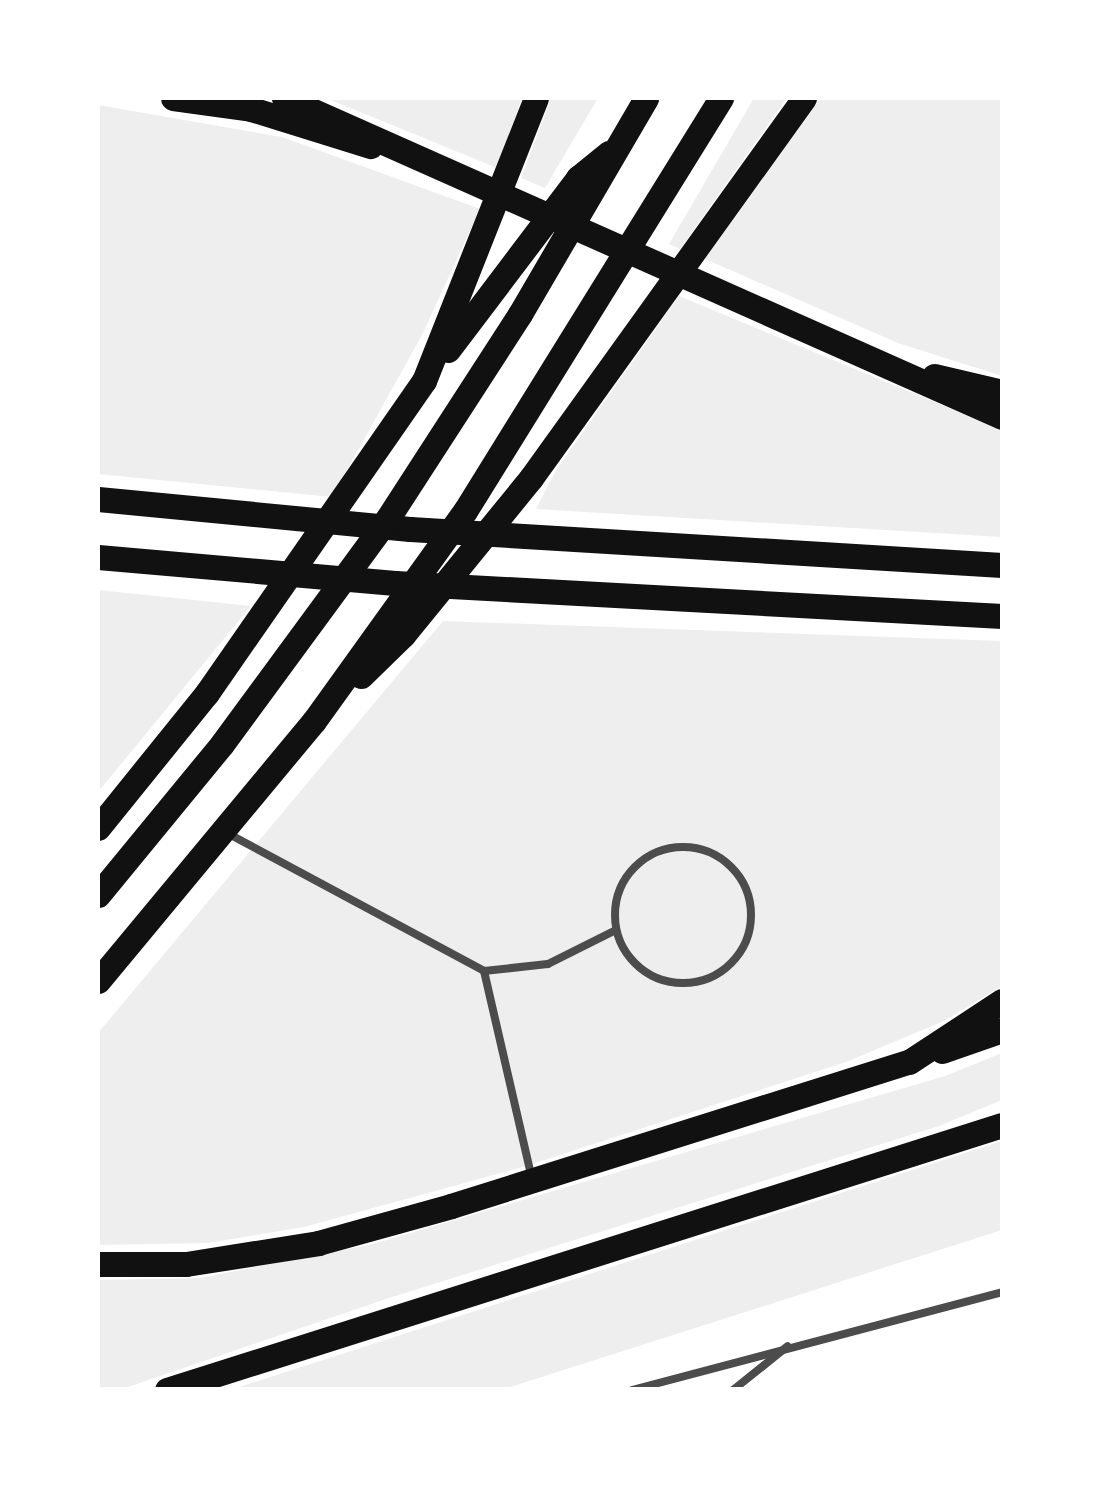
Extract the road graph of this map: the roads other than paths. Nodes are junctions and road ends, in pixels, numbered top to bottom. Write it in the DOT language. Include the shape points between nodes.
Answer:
graph roads {
  1 [pos="174,98"];
  2 [pos="284,98"];
  3 [pos="536,98"];
  4 [pos="646,98"];
  5 [pos="721,98"];
  6 [pos="804,98"];
  7 [pos="621,144"];
  8 [pos="475,180"];
  9 [pos="868,356"];
  10 [pos="424,381"];
  11 [pos="1002,392"];
  12 [pos="1002,417"];
  13 [pos="98,499"];
  14 [pos="98,557"];
  15 [pos="1002,564"];
  16 [pos="1002,616"];
  17 [pos="314,721"];
  18 [pos="98,828"];
  19 [pos="223,830"];
  20 [pos="98,895"];
  21 [pos="616,930"];
  22 [pos="484,971"];
  23 [pos="98,981"];
  24 [pos="1002,1001"];
  25 [pos="1002,1030"];
  26 [pos="909,1062"];
  27 [pos="1002,1112"];
  28 [pos="1002,1126"];
  29 [pos="941,1142"];
  30 [pos="533,1182"];
  31 [pos="98,1264"];
  32 [pos="1002,1292"];
  33 [pos="791,1344"];
  34 [pos="167,1390"];
  35 [pos="632,1390"];
  36 [pos="733,1390"];
  1 -- 8 [label="highway" via="289,119"];
  2 -- 8 [label="highway"];
  3 -- 10 [label="highway"];
  4 -- 7 [label="highway"];
  5 -- 17 [label="highway" via="548,384"];
  6 -- 17 [label="highway" via="531,478 403,635"];
  7 -- 10 [label="highway" via="578,178"];
  7 -- 20 [label="highway" via="388,518 222,744"];
  8 -- 9 [label="highway"];
  9 -- 11 [label="highway"];
  9 -- 12 [label="highway"];
  10 -- 18 [label="highway" via="207,692"];
  13 -- 15 [label="highway" via="410,529"];
  14 -- 16 [label="highway" via="395,583"];
  17 -- 19 [label="highway"];
  19 -- 22 [label="lane"];
  19 -- 23 [label="highway"];
  21 -- 21 [label="lane" via="626,953 648,974 692,983 732,962 748,936 750,905 740,877 718,856 674,847 645,858 624,880"];
  21 -- 22 [label="lane" via="548,964"];
  22 -- 30 [label="lane"];
  24 -- 26 [label="highway"];
  25 -- 26 [label="highway"];
  26 -- 30 [label="highway"];
  27 -- 29 [label="highway"];
  28 -- 29 [label="highway"];
  29 -- 34 [label="highway"];
  30 -- 31 [label="highway" via="318,1242 186,1264"];
  32 -- 33 [label="lane"];
  33 -- 35 [label="lane"];
  33 -- 36 [label="lane"];
}
